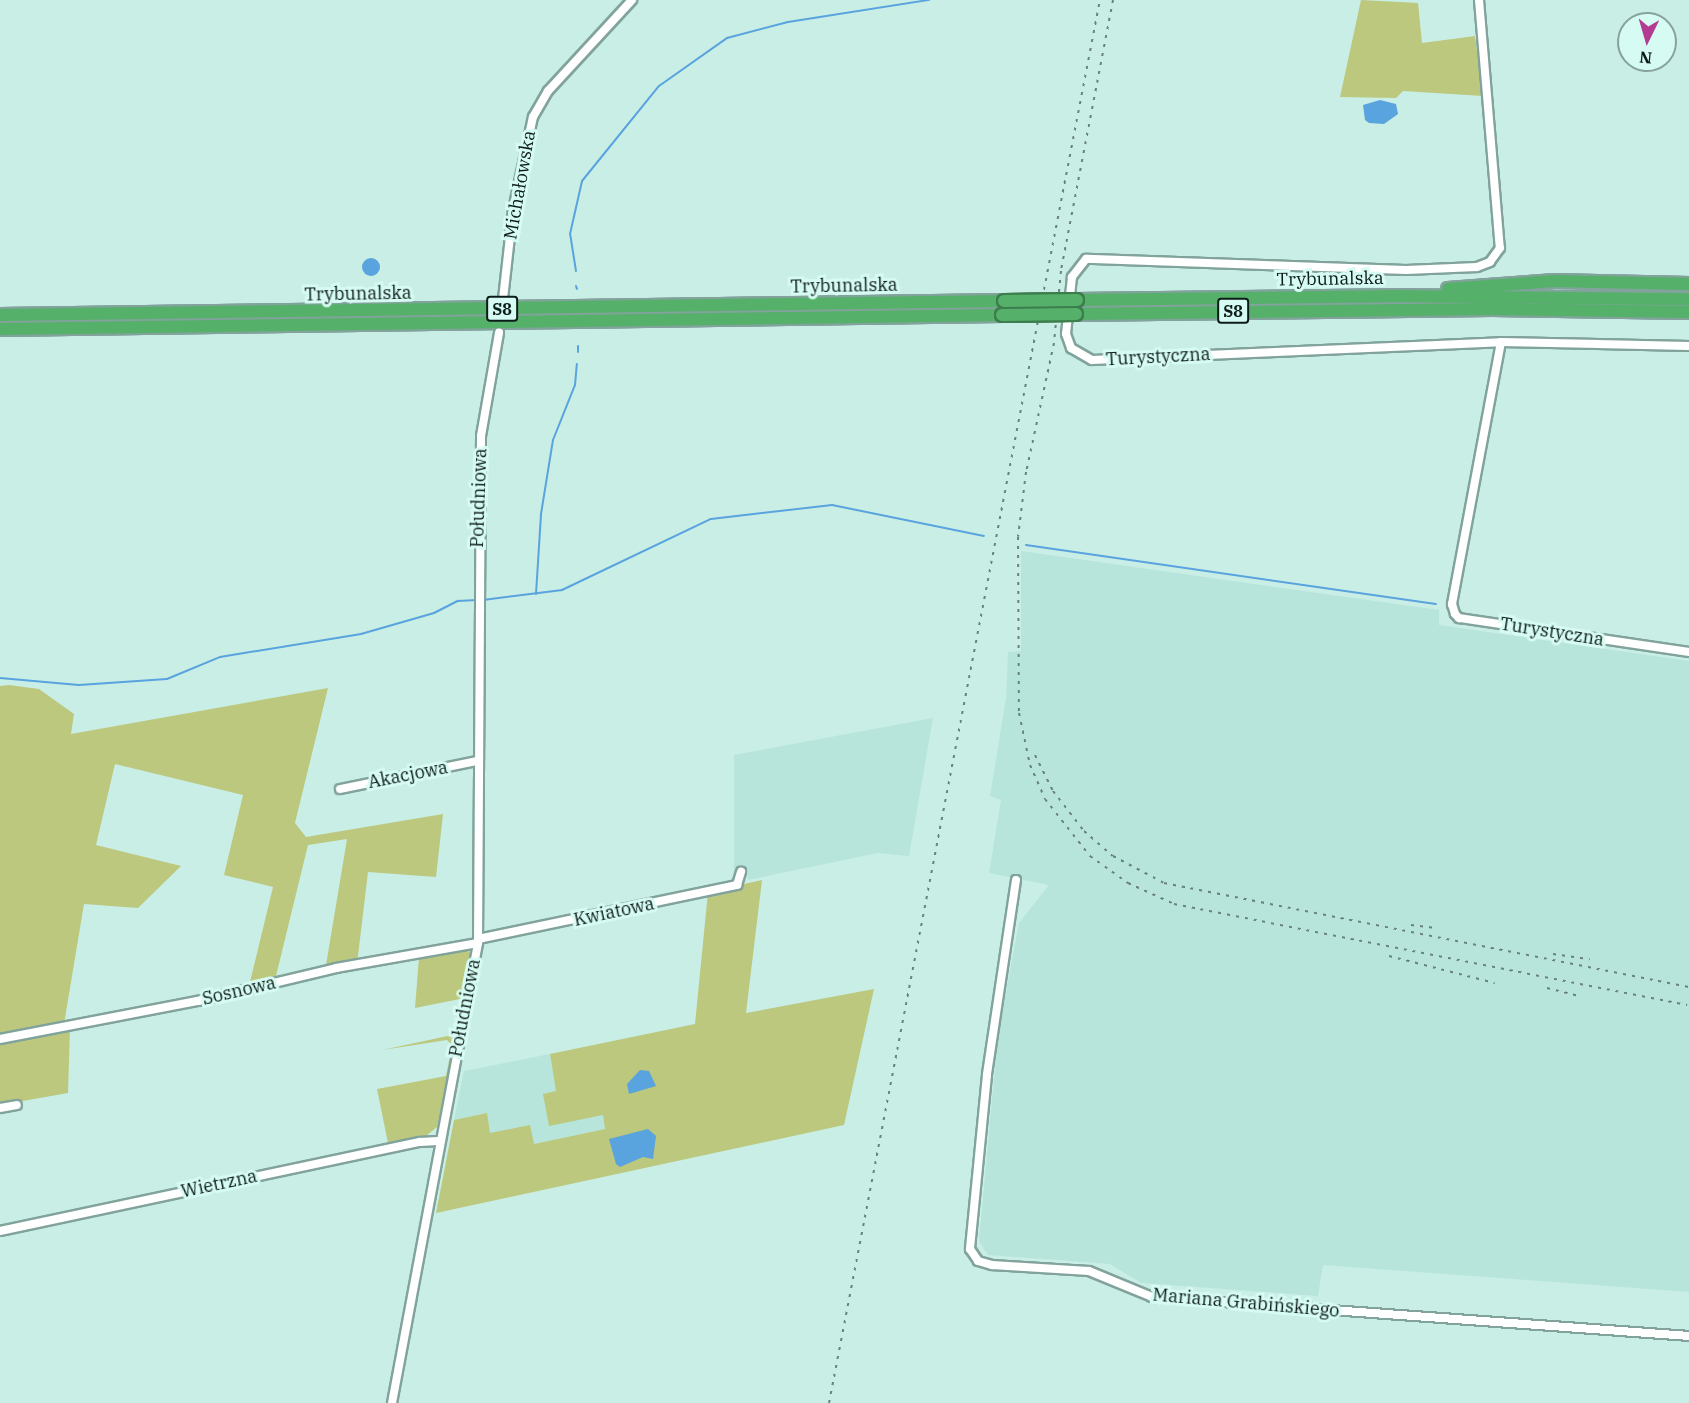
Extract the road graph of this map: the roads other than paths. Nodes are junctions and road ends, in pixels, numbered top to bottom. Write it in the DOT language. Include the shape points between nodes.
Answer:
graph roads {
  1 [pos="632,0"];
  2 [pos="1479,0"];
  3 [pos="1689,284"];
  4 [pos="1387,296"];
  5 [pos="1689,298"];
  6 [pos="503,299"];
  7 [pos="1689,312"];
  8 [pos="0,315"];
  9 [pos="0,329"];
  10 [pos="499,333"];
  11 [pos="1501,342"];
  12 [pos="1689,346"];
  13 [pos="1689,652"];
  14 [pos="477,761"];
  15 [pos="340,789"];
  16 [pos="741,872"];
  17 [pos="1016,880"];
  18 [pos="478,941"];
  19 [pos="0,1039"];
  20 [pos="17,1105"];
  21 [pos="0,1108"];
  22 [pos="438,1141"];
  23 [pos="0,1231"];
  24 [pos="1689,1336"];
  25 [pos="392,1403"];
  1 -- 6 [label="street, Michałowska" via="548,91 533,117 513,210"];
  2 -- 11 [label="street, Turystyczna" via="1500,248 1490,262 1477,267 1406,270 1091,258 1082,261 1072,277 1066,334 1076,355 1092,360"];
  3 -- 4 [label="highway" via="1537,282"];
  4 -- 5 [label="highway, Trybunalska / S8"];
  4 -- 8 [label="highway, Trybunalska / S8, bridge"];
  7 -- 9 [label="highway, Trybunalska / S8, bridge" via="1469,309"];
  10 -- 14 [label="street, Południowa" via="481,436"];
  11 -- 12 [label="street"];
  11 -- 13 [label="street, Turystyczna" via="1452,604 1455,614 1459,618"];
  14 -- 15 [label="street, Akacjowa"];
  14 -- 18 [label="street, Południowa"];
  16 -- 18 [label="street, Kwiatowa" via="737,885"];
  17 -- 24 [label="street, Mariana Grabińskiego" via="987,1075 970,1249 978,1261 1089,1271 1152,1298"];
  18 -- 19 [label="street, Sosnowa"];
  18 -- 22 [label="street, Południowa"];
  20 -- 21 [label="street"];
  22 -- 23 [label="street, Wietrzna"];
  22 -- 25 [label="street, Południowa"];
}
